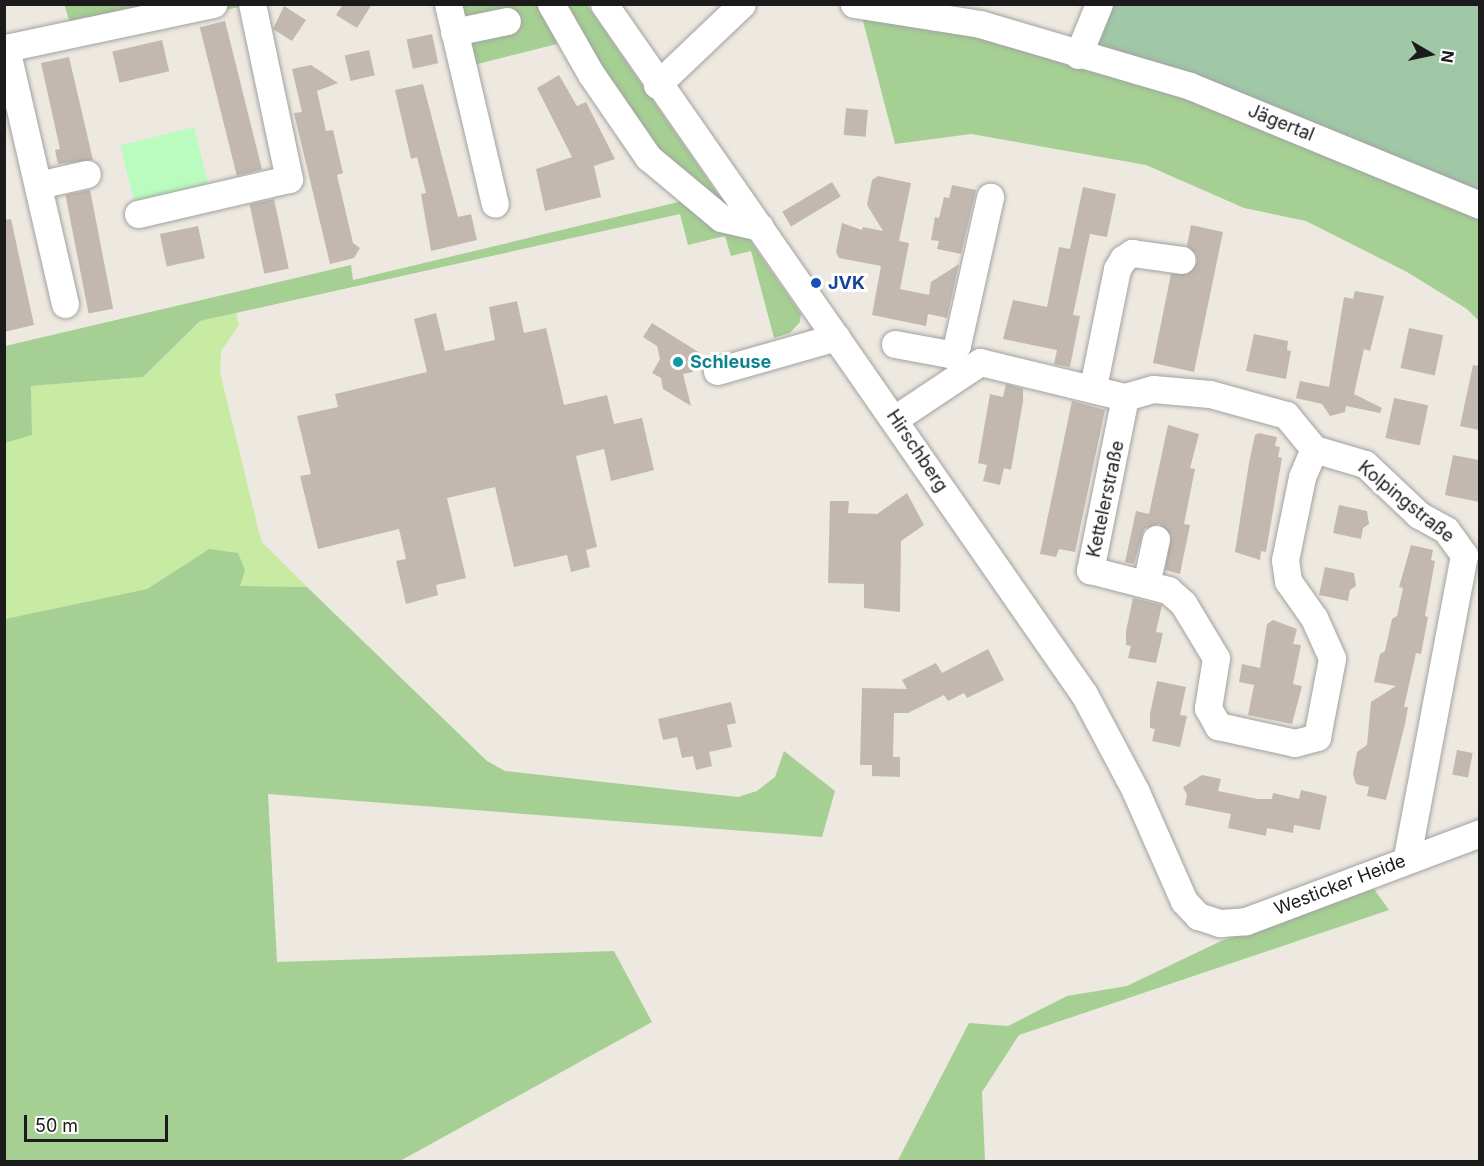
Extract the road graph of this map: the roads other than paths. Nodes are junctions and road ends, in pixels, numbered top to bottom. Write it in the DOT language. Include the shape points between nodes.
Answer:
graph roads {
  1 [pos="213,4"];
  2 [pos="252,4"];
  3 [pos="448,4"];
  4 [pos="551,4"];
  5 [pos="604,4"];
  6 [pos="854,4"];
  7 [pos="1099,4"];
  8 [pos="742,5"];
  9 [pos="507,21"];
  10 [pos="454,32"];
  11 [pos="1078,55"];
  12 [pos="657,85"];
  13 [pos="87,174"];
  14 [pos="38,185"];
  15 [pos="990,197"];
  16 [pos="495,204"];
  17 [pos="1479,205"];
  18 [pos="138,214"];
  19 [pos="760,227"];
  20 [pos="1182,260"];
  21 [pos="65,304"];
  22 [pos="836,337"];
  23 [pos="895,344"];
  24 [pos="942,352"];
  25 [pos="717,371"];
  26 [pos="1093,387"];
  27 [pos="941,390"];
  28 [pos="1125,397"];
  29 [pos="896,418"];
  30 [pos="1314,449"];
  31 [pos="1156,539"];
  32 [pos="1146,584"];
  33 [pos="1479,833"];
  34 [pos="1407,858"];
  35 [pos="1198,916"];
  1 -- 14 [label="street" via="6,48"];
  2 -- 18 [label="street" via="290,179"];
  3 -- 10 [label="street"];
  4 -- 19 [label="street" via="591,74 648,157 721,218"];
  5 -- 12 [label="street, Hirschberg"];
  6 -- 11 [label="street, Jägertal" via="980,24"];
  7 -- 11 [label="street"];
  8 -- 12 [label="street"];
  9 -- 10 [label="street"];
  10 -- 16 [label="street"];
  11 -- 17 [label="street, Jägertal" via="1190,86"];
  12 -- 19 [label="street, Hirschberg"];
  13 -- 14 [label="street"];
  14 -- 21 [label="street"];
  15 -- 24 [label="street" via="957,345 949,354"];
  19 -- 22 [label="street, Hirschberg"];
  20 -- 26 [label="street" via="1132,253 1123,259 1117,269"];
  22 -- 25 [label="street"];
  22 -- 29 [label="street, Hirschberg"];
  23 -- 24 [label="street"];
  24 -- 27 [label="street"];
  26 -- 27 [label="street" via="980,362"];
  26 -- 28 [label="street"];
  27 -- 29 [label="street"];
  28 -- 30 [label="street" via="1153,389 1210,394 1286,415"];
  28 -- 32 [label="street, Kettelerstraße" via="1090,570"];
  29 -- 35 [label="street, Hirschberg" via="1084,694 1136,790 1184,902"];
  30 -- 32 [label="street, Kettelerstraße" via="1302,477 1285,560 1288,581 1314,618 1332,658 1317,737 1295,743 1218,726 1208,708 1216,658 1183,603 1168,590"];
  30 -- 34 [label="street, Kolpingstraße" via="1365,464 1419,515 1446,530 1464,555"];
  31 -- 32 [label="street"];
  33 -- 34 [label="street, Westicker Heide"];
  34 -- 35 [label="street, Westicker Heide" via="1246,921 1220,923"];
}
